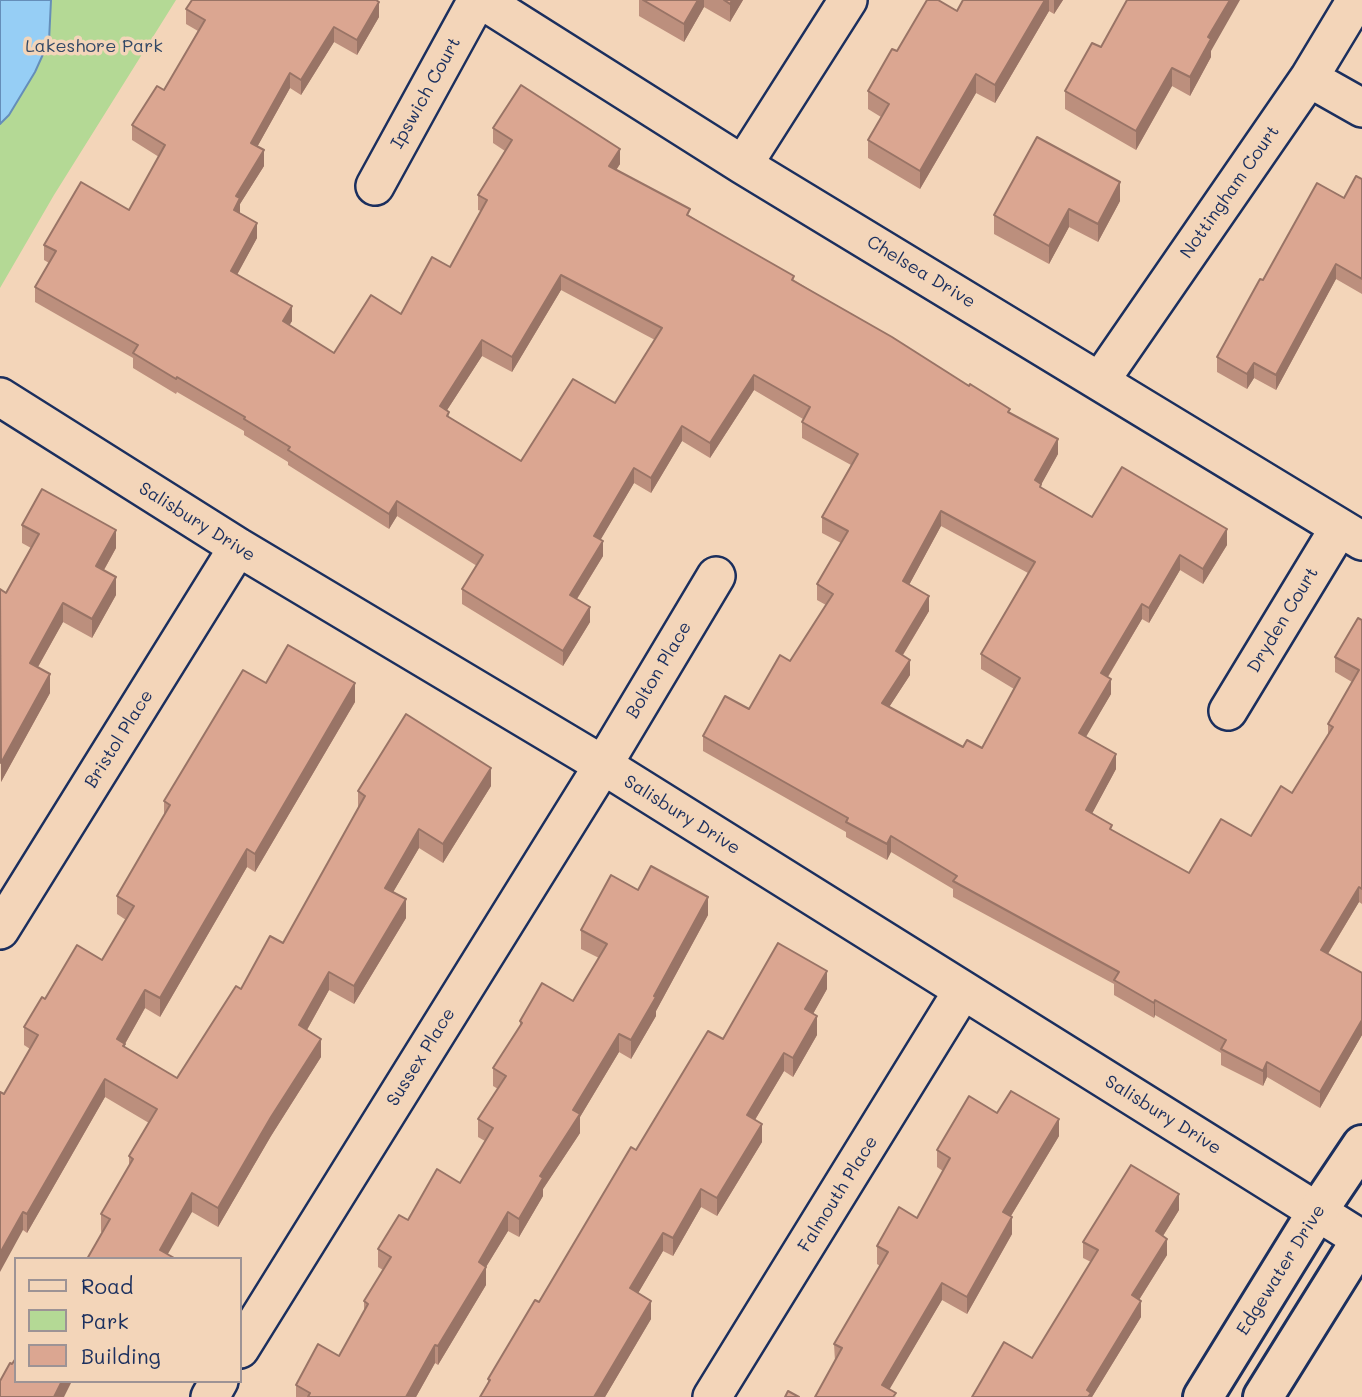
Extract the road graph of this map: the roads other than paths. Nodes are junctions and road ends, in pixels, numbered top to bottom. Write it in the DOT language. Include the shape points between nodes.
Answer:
graph roads {
  1 [pos="479,0"];
  2 [pos="848,0"];
  3 [pos="1356,0"];
  4 [pos="1309,78"];
  5 [pos="1362,108"];
  6 [pos="743,165"];
  7 [pos="375,186"];
  8 [pos="1100,381"];
  9 [pos="0,397"];
  10 [pos="1350,535"];
  11 [pos="238,547"];
  12 [pos="716,576"];
  13 [pos="1228,711"];
  14 [pos="603,765"];
  15 [pos="0,930"];
  16 [pos="963,990"];
  17 [pos="1362,1145"];
  18 [pos="1317,1212"];
  19 [pos="1362,1239"];
  20 [pos="242,1346"];
  21 [pos="712,1397"];
  22 [pos="1203,1397"];
  23 [pos="1263,1397"];
  1 -- 6 [label="street, Chelsea Drive"];
  1 -- 7 [label="street, Ipswich Court"];
  2 -- 6 [label="street"];
  3 -- 4 [label="street, Nottingham Court"];
  4 -- 5 [label="street"];
  4 -- 8 [label="street, Nottingham Court"];
  6 -- 8 [label="street, Chelsea Drive"];
  8 -- 10 [label="street, Chelsea Drive"];
  9 -- 11 [label="street, Salisbury Drive"];
  10 -- 13 [label="street, Dryden Court"];
  11 -- 14 [label="street, Salisbury Drive"];
  11 -- 15 [label="street, Bristol Place"];
  12 -- 14 [label="street, Bolton Place"];
  14 -- 16 [label="street, Salisbury Drive"];
  14 -- 20 [label="street, Sussex Place"];
  16 -- 18 [label="street, Salisbury Drive"];
  16 -- 21 [label="street, Falmouth Place"];
  17 -- 18 [label="street, Edgewater Drive"];
  18 -- 19 [label="street, Salisbury Drive"];
  18 -- 22 [label="street, Edgewater Drive"];
  19 -- 23 [label="street"];
}
